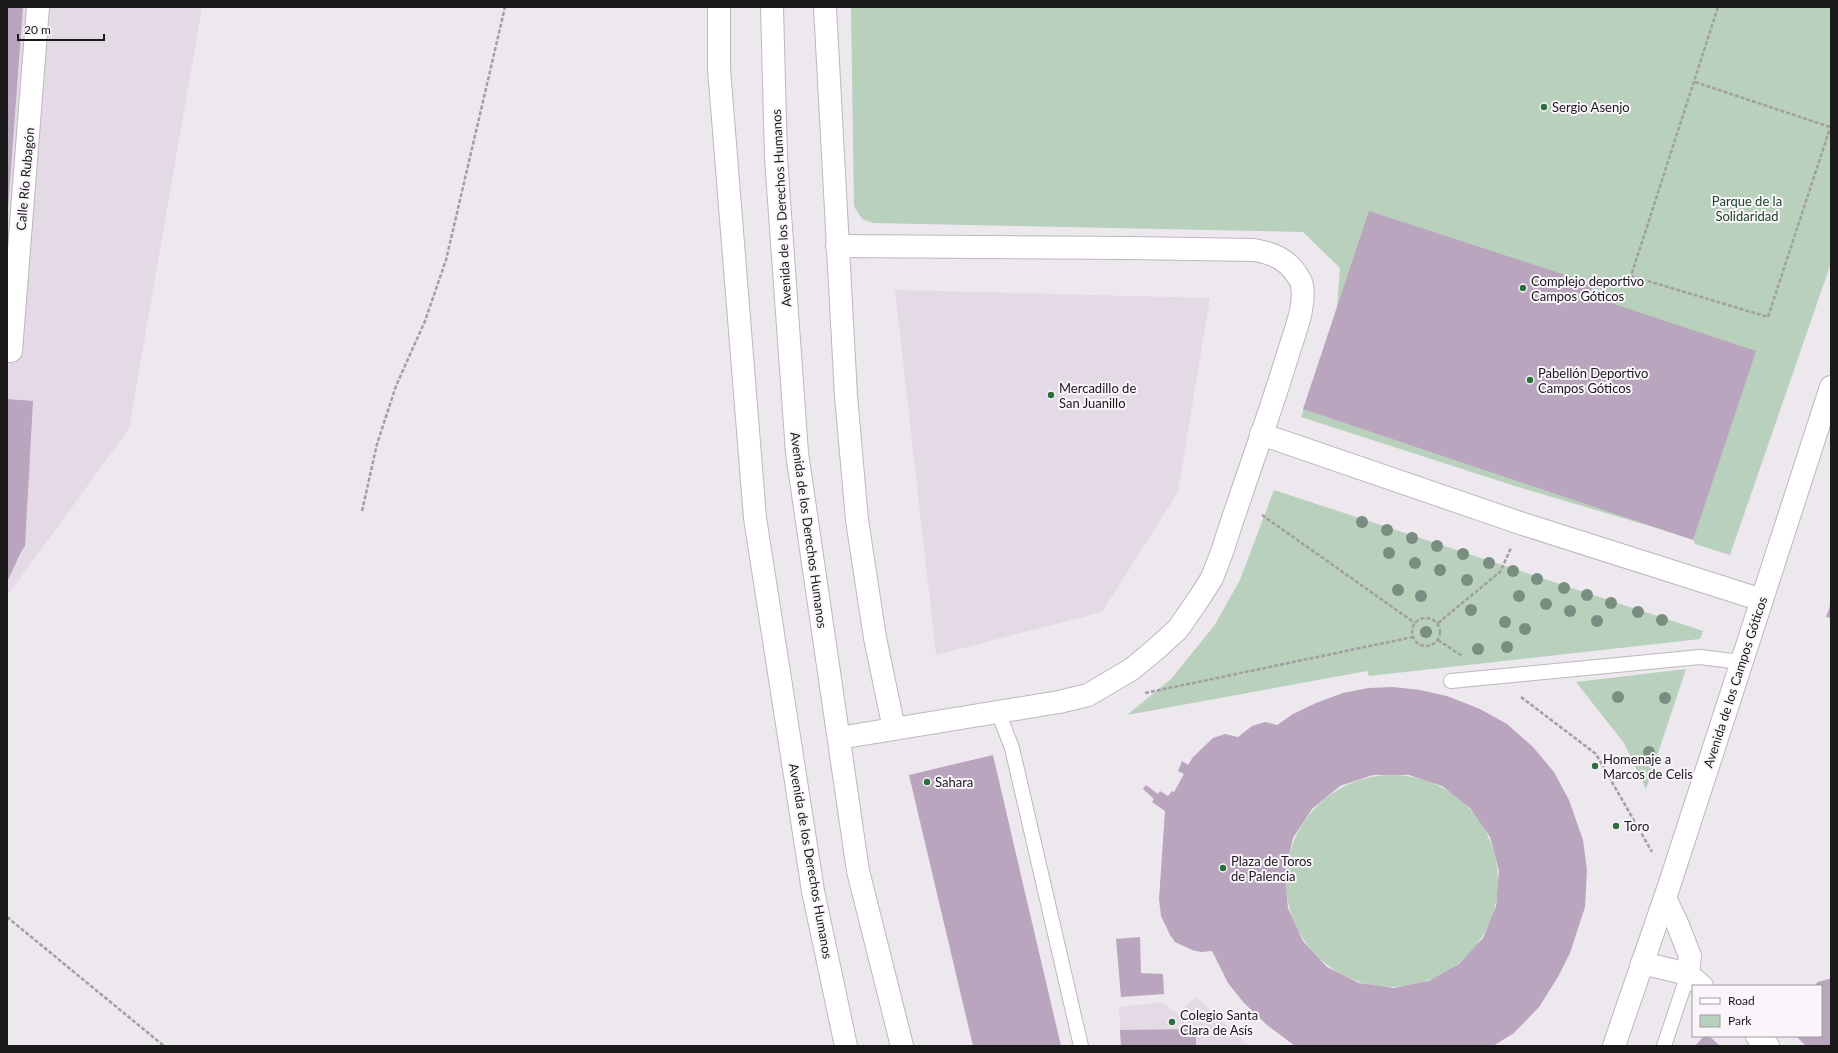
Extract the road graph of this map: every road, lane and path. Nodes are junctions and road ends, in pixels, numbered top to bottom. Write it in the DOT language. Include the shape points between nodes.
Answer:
graph roads {
  1 [pos="38,7"];
  2 [pos="505,7"];
  3 [pos="719,7"];
  4 [pos="772,7"];
  5 [pos="825,7"];
  6 [pos="1718,7"];
  7 [pos="1695,82"];
  8 [pos="1831,126"];
  9 [pos="837,246"];
  10 [pos="11,351"];
  11 [pos="1830,393"];
  12 [pos="1261,434"];
  13 [pos="1239,498"];
  14 [pos="362,511"];
  15 [pos="1523,524"];
  16 [pos="1762,600"];
  17 [pos="1438,623"];
  18 [pos="1415,624"];
  19 [pos="1413,638"];
  20 [pos="1438,640"];
  21 [pos="1740,662"];
  22 [pos="1494,677"];
  23 [pos="1451,681"];
  24 [pos="1143,694"];
  25 [pos="998,712"];
  26 [pos="894,729"];
  27 [pos="839,738"];
  28 [pos="1667,890"];
  29 [pos="7,917"];
  30 [pos="1642,962"];
  31 [pos="1695,980"];
  32 [pos="1692,986"];
  33 [pos="1758,1037"];
  34 [pos="164,1046"];
  35 [pos="846,1046"];
  36 [pos="902,1046"];
  37 [pos="1081,1046"];
  38 [pos="1614,1046"];
  39 [pos="1664,1046"];
  40 [pos="1768,1046"];
  1 -- 10 [label="street, Calle Río Rubagón"];
  2 -- 14 [label="path" via="446,260 425,321 396,386 377,444"];
  3 -- 35 [label="street, Avenida de los Derechos Humanos" via="719,69 755,518 813,891"];
  4 -- 27 [label="street, Avenida de los Derechos Humanos" via="776,158 797,453"];
  5 -- 9 [label="street"];
  6 -- 7 [label="path"];
  7 -- 8 [label="path"];
  7 -- 8 [label="path" via="1630,276 1768,317"];
  9 -- 12 [label="street" via="1254,250 1269,253 1283,260 1294,270 1302,284 1302,298 1291,346"];
  9 -- 26 [label="street" via="857,520 875,638"];
  11 -- 16 [label="street, Avenida de los Campos Góticos"];
  12 -- 13 [label="street"];
  12 -- 15 [label="street"];
  13 -- 18 [label="path"];
  13 -- 25 [label="street" via="1212,578 1178,628 1156,649 1132,669 1088,695"];
  15 -- 16 [label="street"];
  15 -- 17 [label="path" via="1500,572"];
  16 -- 21 [label="street, Avenida de los Campos Góticos"];
  17 -- 18 [label="path" via="1426,618"];
  17 -- 20 [label="path"];
  18 -- 19 [label="path" via="1412,630"];
  19 -- 20 [label="path" via="1425,646 1432,645"];
  19 -- 24 [label="path"];
  20 -- 22 [label="path"];
  21 -- 22 [label="lane" via="1700,657"];
  21 -- 28 [label="street, Avenida de los Campos Góticos"];
  22 -- 23 [label="lane"];
  22 -- 28 [label="path" via="1596,754"];
  25 -- 26 [label="street"];
  25 -- 37 [label="lane" via="1012,748"];
  26 -- 27 [label="street"];
  27 -- 36 [label="street, Avenida de los Derechos Humanos" via="858,871"];
  28 -- 30 [label="street, Avenida de los Campos Góticos"];
  28 -- 31 [label="street" via="1690,956"];
  29 -- 34 [label="path"];
  30 -- 31 [label="street"];
  30 -- 38 [label="street, Avenida de los Campos Góticos"];
  32 -- 39 [label="lane"];
  33 -- 40 [label="street"];
}
